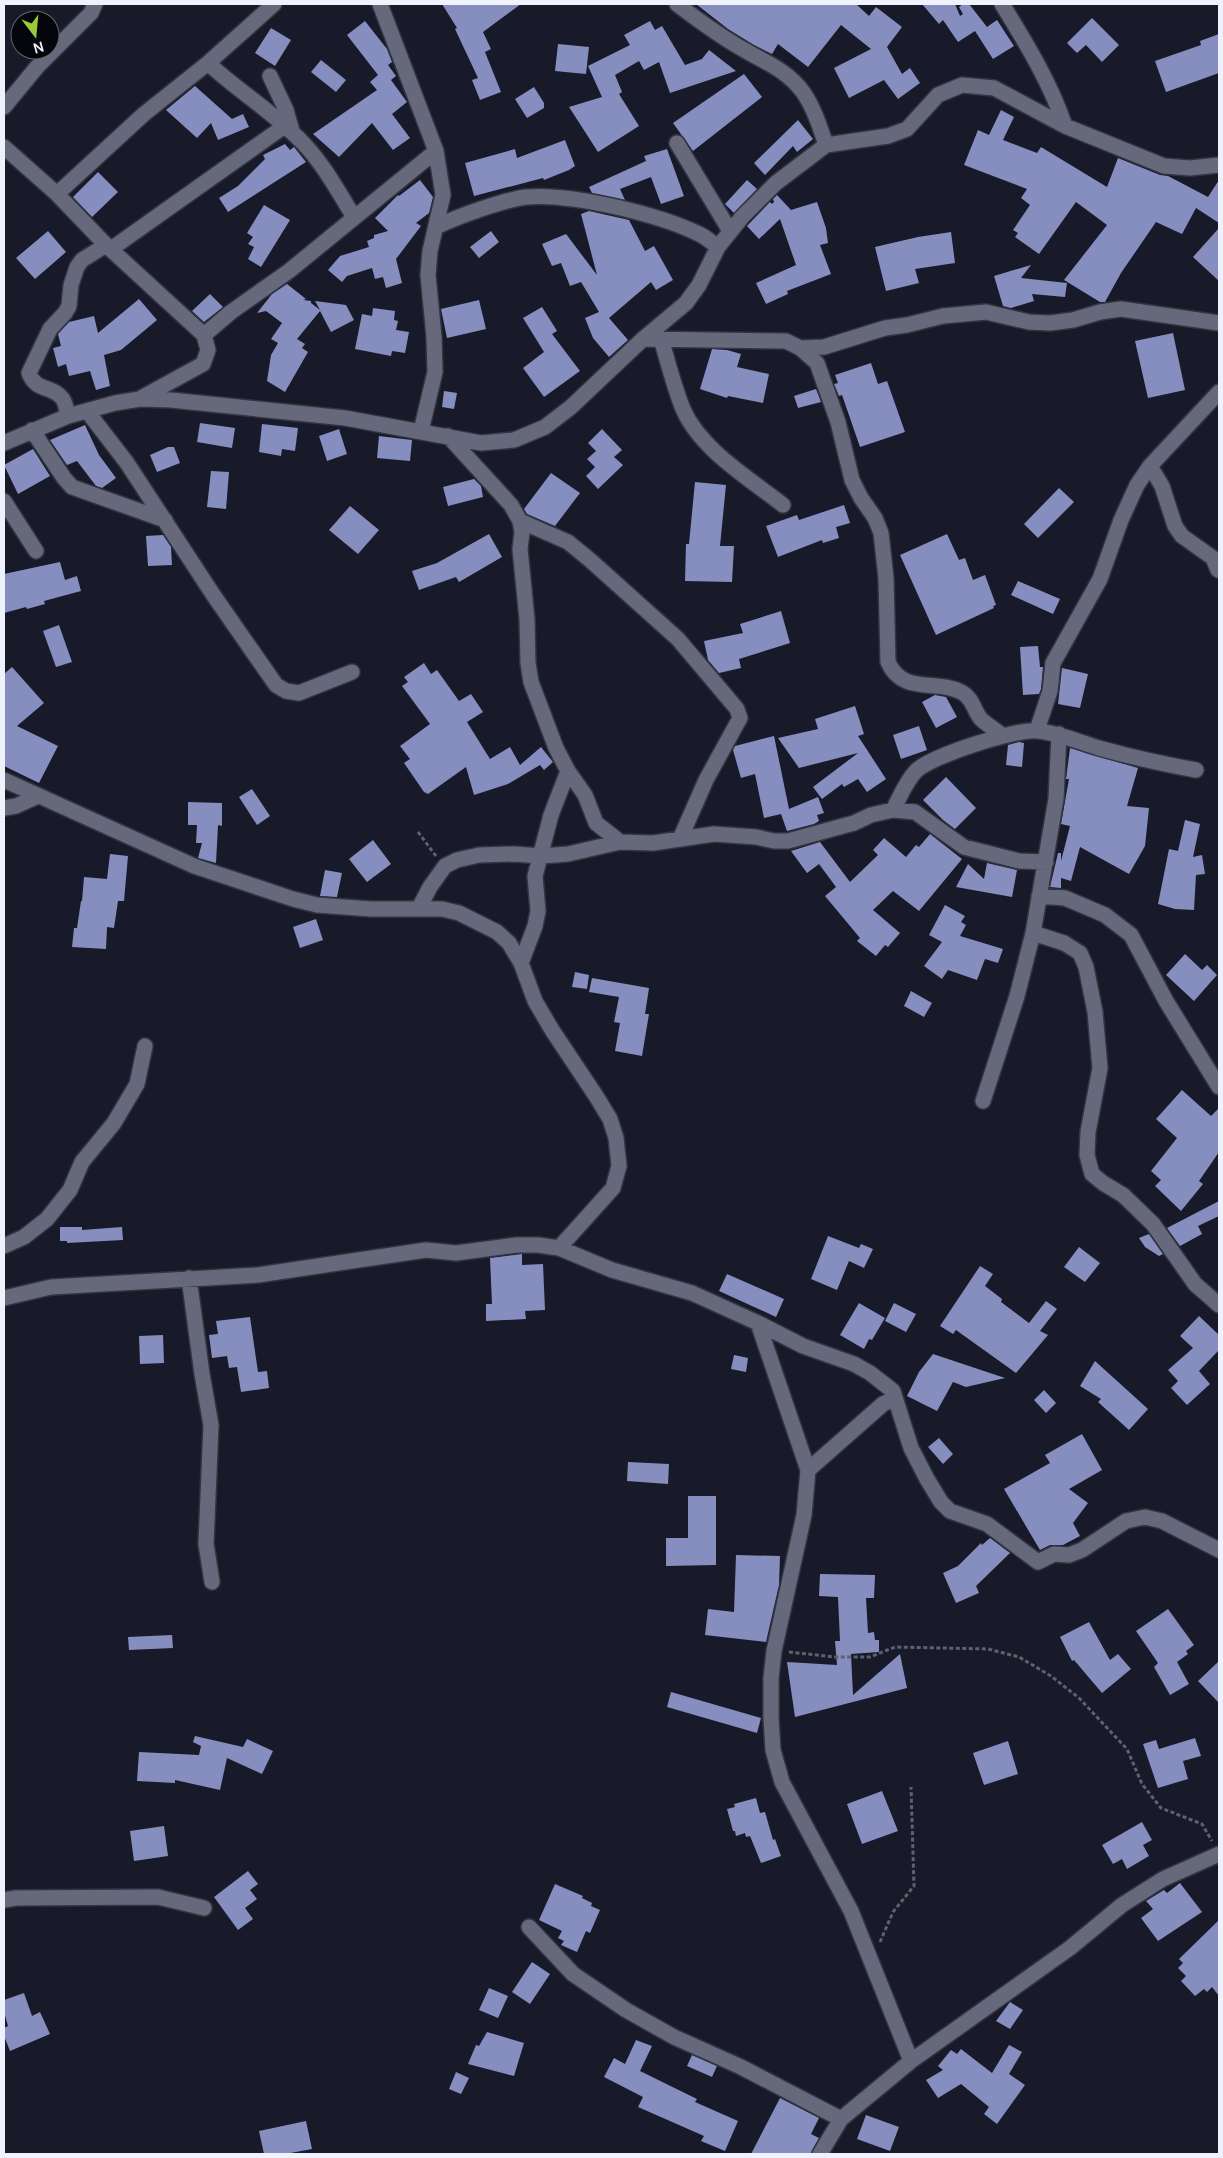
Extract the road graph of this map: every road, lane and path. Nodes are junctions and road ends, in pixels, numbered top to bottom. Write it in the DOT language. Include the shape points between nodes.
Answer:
graph roads {
  1 [pos="95,4"];
  2 [pos="274,4"];
  3 [pos="380,4"];
  4 [pos="677,4"];
  5 [pos="1002,4"];
  6 [pos="208,63"];
  7 [pos="270,76"];
  8 [pos="4,107"];
  9 [pos="1065,126"];
  10 [pos="289,129"];
  11 [pos="677,144"];
  12 [pos="826,145"];
  13 [pos="4,146"];
  14 [pos="436,151"];
  15 [pos="1219,165"];
  16 [pos="57,194"];
  17 [pos="354,216"];
  18 [pos="436,227"];
  19 [pos="730,232"];
  20 [pos="109,247"];
  21 [pos="718,247"];
  22 [pos="1219,324"];
  23 [pos="204,335"];
  24 [pos="643,339"];
  25 [pos="661,339"];
  26 [pos="800,348"];
  27 [pos="1219,392"];
  28 [pos="140,399"];
  29 [pos="87,410"];
  30 [pos="68,416"];
  31 [pos="32,430"];
  32 [pos="421,431"];
  33 [pos="448,436"];
  34 [pos="4,443"];
  35 [pos="1150,466"];
  36 [pos="4,501"];
  37 [pos="783,505"];
  38 [pos="165,520"];
  39 [pos="520,521"];
  40 [pos="36,552"];
  41 [pos="1218,570"];
  42 [pos="352,672"];
  43 [pos="1037,730"];
  44 [pos="1059,734"];
  45 [pos="1003,736"];
  46 [pos="1196,770"];
  47 [pos="568,772"];
  48 [pos="4,780"];
  49 [pos="38,796"];
  50 [pos="4,808"];
  51 [pos="893,810"];
  52 [pos="418,832"];
  53 [pos="680,839"];
  54 [pos="620,842"];
  55 [pos="541,856"];
  56 [pos="1046,862"];
  57 [pos="445,866"];
  58 [pos="1039,896"];
  59 [pos="420,908"];
  60 [pos="1032,933"];
  61 [pos="521,963"];
  62 [pos="145,1046"];
  63 [pos="1219,1087"];
  64 [pos="983,1101"];
  65 [pos="4,1246"];
  66 [pos="559,1248"];
  67 [pos="189,1278"];
  68 [pos="4,1298"];
  69 [pos="1219,1305"];
  70 [pos="758,1323"];
  71 [pos="895,1398"];
  72 [pos="808,1470"];
  73 [pos="1219,1550"];
  74 [pos="212,1582"];
  75 [pos="774,1651"];
  76 [pos="911,1787"];
  77 [pos="1217,1849"];
  78 [pos="4,1900"];
  79 [pos="204,1908"];
  80 [pos="529,1926"];
  81 [pos="870,1963"];
  82 [pos="911,2062"];
  83 [pos="841,2119"];
  84 [pos="820,2154"];
  1 -- 8 [label="street"];
  2 -- 6 [label="street"];
  3 -- 14 [label="street"];
  4 -- 12 [label="street" via="742,49 781,70 803,92 818,119"];
  5 -- 9 [label="street" via="1056,99"];
  6 -- 10 [label="street"];
  6 -- 16 [label="street" via="144,114"];
  7 -- 10 [label="street" via="286,110"];
  9 -- 12 [label="street" via="994,88 962,85 938,95 907,129 888,136"];
  9 -- 15 [label="street" via="1164,166"];
  10 -- 17 [label="street" via="305,145"];
  10 -- 20 [label="street"];
  11 -- 19 [label="street"];
  12 -- 19 [label="street" via="776,183"];
  13 -- 16 [label="street"];
  14 -- 17 [label="street"];
  14 -- 18 [label="street" via="443,195"];
  16 -- 20 [label="street"];
  17 -- 23 [label="street" via="289,271"];
  18 -- 21 [label="street" via="505,202 549,196 594,203 655,219 700,234"];
  18 -- 32 [label="street" via="428,275 435,372"];
  19 -- 21 [label="street"];
  20 -- 23 [label="street"];
  20 -- 30 [label="street" via="82,260 77,267 69,306 50,328 29,373 36,384 60,395"];
  21 -- 24 [label="street" via="686,303"];
  22 -- 26 [label="street" via="1121,310 1050,323 977,312 885,328 824,347"];
  23 -- 28 [label="street" via="208,350 203,364"];
  24 -- 25 [label="street"];
  24 -- 33 [label="street" via="545,427 514,440 480,443"];
  25 -- 26 [label="street" via="772,340 786,341"];
  25 -- 37 [label="street" via="684,410 698,434"];
  26 -- 45 [label="street" via="817,363 838,422 852,480 881,533 886,578 888,662 893,673 908,682 949,688 964,694 973,703 979,718"];
  27 -- 35 [label="street"];
  28 -- 29 [label="street"];
  28 -- 32 [label="street" via="345,418"];
  29 -- 30 [label="street"];
  29 -- 38 [label="street"];
  30 -- 31 [label="street"];
  31 -- 34 [label="street"];
  31 -- 38 [label="street" via="72,487"];
  32 -- 33 [label="street"];
  33 -- 39 [label="street" via="511,504"];
  35 -- 41 [label="street" via="1162,486 1175,526 1182,536 1213,558"];
  35 -- 43 [label="street" via="1121,520 1100,579 1053,663 1050,691"];
  36 -- 40 [label="street"];
  38 -- 42 [label="street" via="276,685 298,693"];
  39 -- 47 [label="street" via="528,663 545,723"];
  39 -- 53 [label="street" via="568,542 590,560 678,639 737,709 738,725 719,753"];
  43 -- 44 [label="street"];
  43 -- 45 [label="street" via="1021,730"];
  44 -- 46 [label="street" via="1130,757"];
  44 -- 56 [label="street" via="1056,799"];
  45 -- 51 [label="street" via="953,752 917,769"];
  47 -- 54 [label="street" via="585,795 596,823"];
  47 -- 55 [label="street" via="551,814"];
  48 -- 49 [label="street"];
  49 -- 50 [label="street"];
  49 -- 59 [label="street" via="194,866 293,899 317,905 371,910"];
  51 -- 53 [label="street" via="788,841 714,834"];
  51 -- 56 [label="street" via="915,812 964,847 1019,861"];
  52 -- 57 [label="path"];
  53 -- 54 [label="street" via="653,843"];
  54 -- 55 [label="street" via="568,854"];
  55 -- 57 [label="street" via="479,855"];
  55 -- 61 [label="street" via="534,885 538,911"];
  56 -- 58 [label="street"];
  57 -- 59 [label="street"];
  58 -- 60 [label="street"];
  58 -- 63 [label="street" via="1065,898 1105,915 1132,935 1166,1001"];
  59 -- 61 [label="street" via="459,913 483,924 509,943"];
  60 -- 64 [label="street" via="1017,996"];
  60 -- 69 [label="street" via="1064,943 1080,953 1086,967 1095,1012 1100,1068 1088,1132 1087,1155 1092,1174 1123,1194 1153,1224 1195,1284"];
  61 -- 66 [label="street" via="535,1001 610,1119 616,1138 619,1166 613,1188"];
  62 -- 65 [label="street" via="137,1084 114,1123 82,1162 70,1190 47,1219 24,1237"];
  66 -- 67 [label="street" via="517,1245 456,1253 426,1250 258,1275"];
  66 -- 70 [label="street" via="612,1270 692,1293"];
  67 -- 68 [label="street" via="51,1287"];
  67 -- 74 [label="street" via="211,1425 206,1544"];
  70 -- 71 [label="street" via="803,1346 854,1364 893,1391"];
  70 -- 72 [label="street"];
  71 -- 72 [label="street" via="883,1404"];
  71 -- 73 [label="street" via="911,1448 941,1502 950,1511 988,1524 1038,1562 1054,1554 1069,1555 1082,1550 1126,1521 1145,1517 1162,1521"];
  72 -- 75 [label="street" via="804,1515"];
  75 -- 77 [label="path" via="870,1657 895,1647 988,1649 1019,1657 1079,1698 1127,1749 1142,1784 1161,1808 1202,1824"];
  75 -- 81 [label="street" via="771,1718 782,1782 851,1911"];
  76 -- 81 [label="path" via="914,1886 893,1912"];
  77 -- 82 [label="street" via="1122,1905 1070,1948"];
  78 -- 79 [label="street" via="158,1897"];
  80 -- 83 [label="street" via="572,1974 626,2010"];
  81 -- 82 [label="street"];
  82 -- 83 [label="street"];
  83 -- 84 [label="street"];
}
